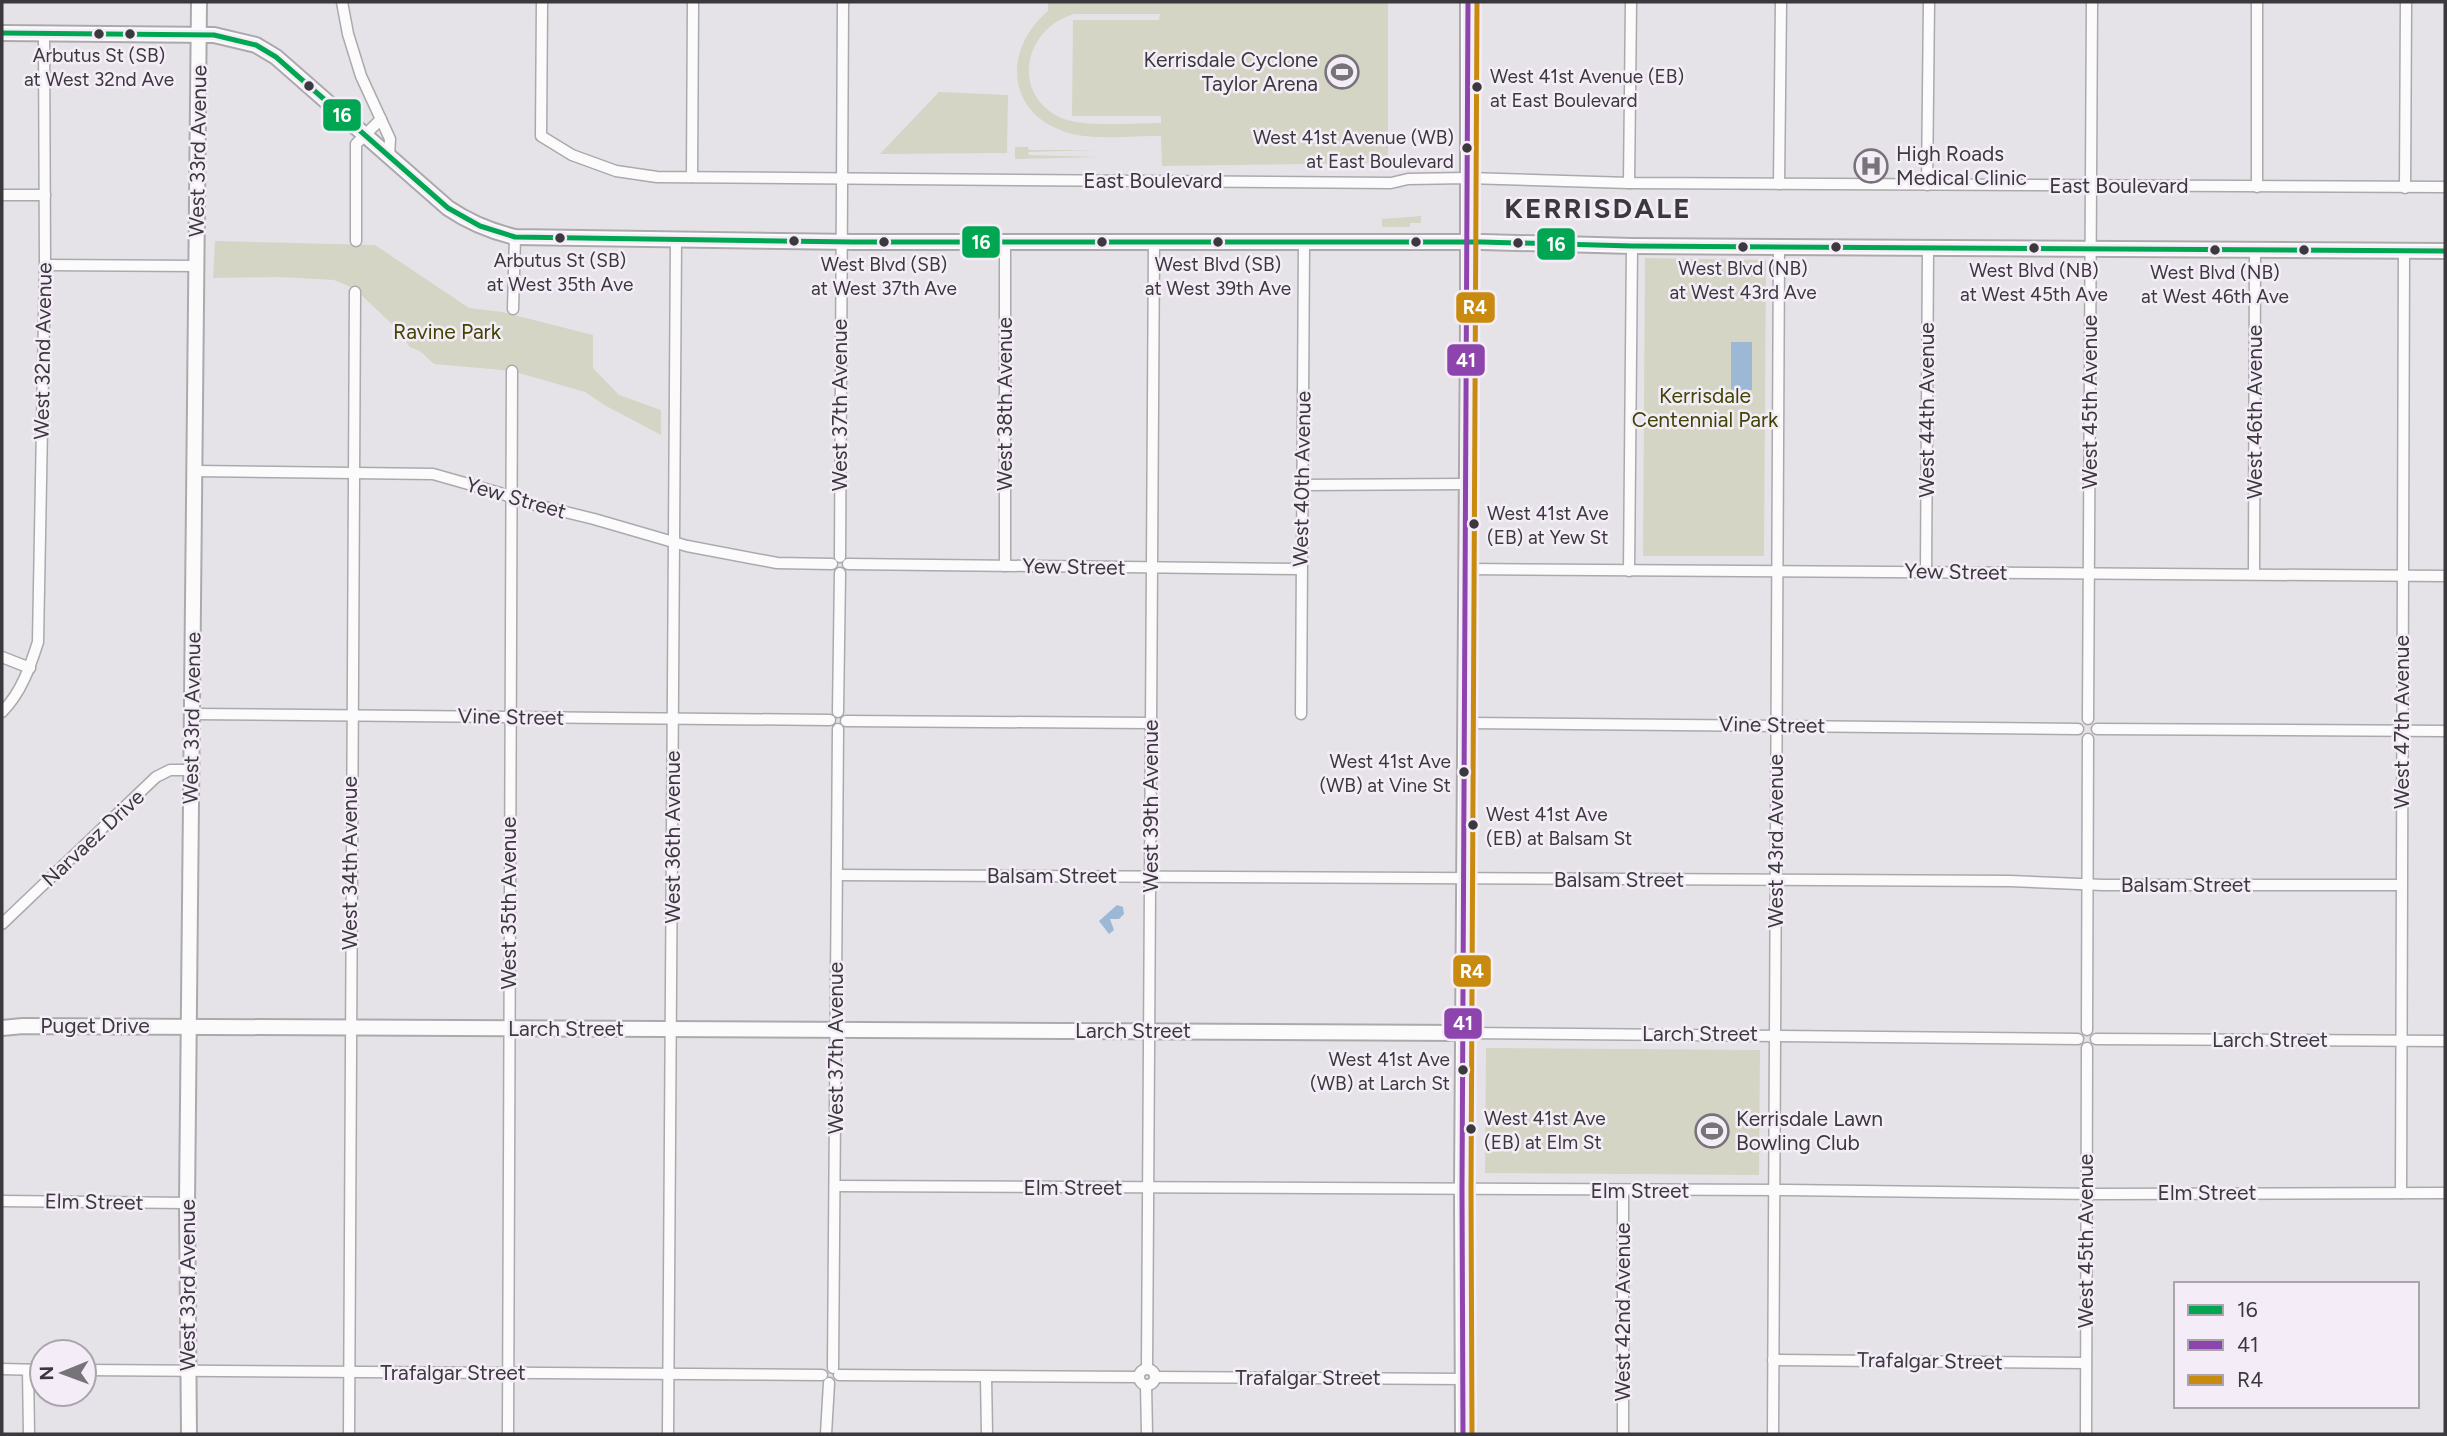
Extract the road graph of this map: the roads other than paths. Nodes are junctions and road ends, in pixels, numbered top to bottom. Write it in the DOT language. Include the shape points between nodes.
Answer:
graph roads {
  1 [pos="200,2"];
  2 [pos="342,2"];
  3 [pos="542,2"];
  4 [pos="693,2"];
  5 [pos="843,2"];
  6 [pos="1468,2"];
  7 [pos="1631,2"];
  8 [pos="1781,2"];
  9 [pos="1929,2"];
  10 [pos="2092,2"];
  11 [pos="2257,2"];
  12 [pos="2406,2"];
  13 [pos="2,33"];
  14 [pos="44,34"];
  15 [pos="199,35"];
  16 [pos="381,119"];
  17 [pos="365,135"];
  18 [pos="389,156"];
  19 [pos="692,177"];
  20 [pos="842,178"];
  21 [pos="1467,178"];
  22 [pos="1629,183"];
  23 [pos="1779,184"];
  24 [pos="1927,185"];
  25 [pos="2091,186"];
  26 [pos="2256,187"];
  27 [pos="2445,187"];
  28 [pos="2405,188"];
  29 [pos="2,195"];
  30 [pos="45,195"];
  31 [pos="515,237"];
  32 [pos="676,239"];
  33 [pos="356,241"];
  34 [pos="841,242"];
  35 [pos="1005,242"];
  36 [pos="1468,242"];
  37 [pos="1154,243"];
  38 [pos="1304,243"];
  39 [pos="1632,246"];
  40 [pos="1779,247"];
  41 [pos="1927,248"];
  42 [pos="2091,249"];
  43 [pos="2255,250"];
  44 [pos="2404,251"];
  45 [pos="2445,251"];
  46 [pos="45,265"];
  47 [pos="197,266"];
  48 [pos="355,292"];
  49 [pos="513,309"];
  50 [pos="512,371"];
  51 [pos="195,471"];
  52 [pos="352,474"];
  53 [pos="1467,484"];
  54 [pos="1302,485"];
  55 [pos="512,498"];
  56 [pos="675,543"];
  57 [pos="840,562"];
  58 [pos="1005,566"];
  59 [pos="1152,567"];
  60 [pos="1300,569"];
  61 [pos="1466,569"];
  62 [pos="1629,571"];
  63 [pos="1777,571"];
  64 [pos="1926,571"];
  65 [pos="2088,574"];
  66 [pos="2254,574"];
  67 [pos="2403,576"];
  68 [pos="2445,576"];
  69 [pos="2,657"];
  70 [pos="30,668"];
  71 [pos="2,712"];
  72 [pos="838,712"];
  73 [pos="192,714"];
  74 [pos="1301,714"];
  75 [pos="351,716"];
  76 [pos="510,717"];
  77 [pos="674,719"];
  78 [pos="2088,719"];
  79 [pos="830,720"];
  80 [pos="846,721"];
  81 [pos="1152,723"];
  82 [pos="1466,723"];
  83 [pos="1776,725"];
  84 [pos="838,729"];
  85 [pos="2078,729"];
  86 [pos="2097,729"];
  87 [pos="2401,731"];
  88 [pos="2445,731"];
  89 [pos="2088,739"];
  90 [pos="192,770"];
  91 [pos="837,875"];
  92 [pos="1150,876"];
  93 [pos="1464,879"];
  94 [pos="1776,880"];
  95 [pos="2088,884"];
  96 [pos="2401,885"];
  97 [pos="2,924"];
  98 [pos="2,1028"];
  99 [pos="189,1028"];
  100 [pos="349,1028"];
  101 [pos="508,1029"];
  102 [pos="672,1030"];
  103 [pos="836,1030"];
  104 [pos="2087,1030"];
  105 [pos="1150,1032"];
  106 [pos="1464,1033"];
  107 [pos="1774,1035"];
  108 [pos="2078,1039"];
  109 [pos="2096,1039"];
  110 [pos="2400,1041"];
  111 [pos="2445,1041"];
  112 [pos="2087,1048"];
  113 [pos="835,1186"];
  114 [pos="1149,1188"];
  115 [pos="1462,1189"];
  116 [pos="1774,1190"];
  117 [pos="1623,1191"];
  118 [pos="2401,1193"];
  119 [pos="2086,1194"];
  120 [pos="2445,1194"];
  121 [pos="2,1201"];
  122 [pos="187,1203"];
  123 [pos="1773,1360"];
  124 [pos="2086,1363"];
  125 [pos="2,1369"];
  126 [pos="28,1370"];
  127 [pos="98,1370"];
  128 [pos="188,1371"];
  129 [pos="836,1371"];
  130 [pos="348,1372"];
  131 [pos="508,1373"];
  132 [pos="1151,1373"];
  133 [pos="668,1374"];
  134 [pos="986,1377"];
  135 [pos="826,1379"];
  136 [pos="1462,1379"];
  137 [pos="1142,1381"];
  138 [pos="29,1408"];
  139 [pos="29,1434"];
  140 [pos="189,1434"];
  141 [pos="349,1434"];
  142 [pos="508,1434"];
  143 [pos="668,1434"];
  144 [pos="826,1434"];
  145 [pos="987,1434"];
  146 [pos="1147,1434"];
  147 [pos="1463,1434"];
  148 [pos="1623,1434"];
  149 [pos="1773,1434"];
  150 [pos="2087,1434"];
  1 -- 15 [label="street, West 33rd Avenue"];
  2 -- 16 [label="street" via="362,76"];
  3 -- 19 [label="street, East Boulevard" via="541,136 572,155 616,171"];
  4 -- 19 [label="street"];
  5 -- 20 [label="street, West 37th Avenue"];
  6 -- 21 [label="street"];
  7 -- 22 [label="street"];
  8 -- 23 [label="street"];
  9 -- 24 [label="street"];
  10 -- 25 [label="street, West 45th Avenue"];
  11 -- 26 [label="street"];
  12 -- 28 [label="street"];
  13 -- 14 [label="street"];
  14 -- 15 [label="street"];
  14 -- 30 [label="street, West 32nd Avenue"];
  15 -- 17 [label="street" via="256,45 276,57"];
  15 -- 47 [label="street, West 33rd Avenue"];
  16 -- 17 [label="street"];
  16 -- 18 [label="street" via="390,139"];
  17 -- 18 [label="street"];
  17 -- 33 [label="street" via="356,144"];
  18 -- 31 [label="street" via="466,220"];
  19 -- 20 [label="street, East Boulevard"];
  20 -- 21 [label="street, East Boulevard" via="1391,183"];
  20 -- 34 [label="street, West 37th Avenue"];
  21 -- 22 [label="street, East Boulevard"];
  21 -- 36 [label="street"];
  22 -- 23 [label="street, East Boulevard"];
  23 -- 24 [label="street, East Boulevard"];
  24 -- 25 [label="street, East Boulevard"];
  25 -- 26 [label="street, East Boulevard"];
  25 -- 42 [label="street, West 45th Avenue"];
  26 -- 28 [label="street, East Boulevard"];
  27 -- 28 [label="street, East Boulevard"];
  29 -- 30 [label="street"];
  30 -- 46 [label="street, West 32nd Avenue"];
  31 -- 32 [label="street"];
  31 -- 49 [label="street"];
  32 -- 34 [label="street"];
  32 -- 56 [label="street, West 36th Avenue"];
  34 -- 35 [label="street"];
  34 -- 57 [label="street, West 37th Avenue"];
  35 -- 37 [label="street"];
  35 -- 58 [label="street, West 38th Avenue"];
  36 -- 38 [label="street"];
  36 -- 39 [label="street"];
  36 -- 53 [label="street"];
  37 -- 38 [label="street"];
  37 -- 59 [label="street, West 39th Avenue"];
  38 -- 54 [label="street, West 40th Avenue"];
  39 -- 40 [label="street"];
  39 -- 62 [label="street"];
  40 -- 41 [label="street"];
  40 -- 63 [label="street, West 43rd Avenue"];
  41 -- 42 [label="street"];
  41 -- 64 [label="street, West 44th Avenue"];
  42 -- 43 [label="street"];
  42 -- 65 [label="street, West 45th Avenue"];
  43 -- 44 [label="street"];
  43 -- 66 [label="street, West 46th Avenue"];
  44 -- 45 [label="street"];
  44 -- 67 [label="street, West 47th Avenue"];
  46 -- 47 [label="street"];
  46 -- 70 [label="street, West 32nd Avenue" via="38,642"];
  47 -- 51 [label="street, West 33rd Avenue"];
  48 -- 52 [label="street, West 34th Avenue"];
  50 -- 55 [label="street, West 35th Avenue"];
  51 -- 52 [label="street, Yew Street"];
  51 -- 73 [label="street, West 33rd Avenue"];
  52 -- 55 [label="street, Yew Street" via="433,474"];
  52 -- 75 [label="street, West 34th Avenue"];
  53 -- 54 [label="street"];
  53 -- 61 [label="street"];
  54 -- 60 [label="street, West 40th Avenue"];
  55 -- 56 [label="street, Yew Street"];
  55 -- 76 [label="street, West 35th Avenue"];
  56 -- 57 [label="street, Yew Street" via="776,563"];
  56 -- 77 [label="street, West 36th Avenue"];
  57 -- 58 [label="street, Yew Street"];
  57 -- 72 [label="street" via="834,570 840,573"];
  58 -- 59 [label="street, Yew Street"];
  59 -- 60 [label="street, Yew Street"];
  59 -- 81 [label="street, West 39th Avenue"];
  60 -- 74 [label="street, West 40th Avenue"];
  61 -- 62 [label="street, Yew Street"];
  61 -- 82 [label="street"];
  62 -- 63 [label="street, Yew Street"];
  63 -- 64 [label="street, Yew Street"];
  63 -- 83 [label="street, West 43rd Avenue"];
  64 -- 65 [label="street, Yew Street"];
  65 -- 66 [label="street, Yew Street"];
  65 -- 78 [label="street, West 45th Avenue"];
  66 -- 67 [label="street, Yew Street"];
  67 -- 68 [label="street, Yew Street"];
  67 -- 87 [label="street, West 47th Avenue"];
  69 -- 70 [label="street"];
  70 -- 71 [label="street, West 32nd Avenue"];
  72 -- 79 [label="street"];
  72 -- 80 [label="street"];
  73 -- 75 [label="street, Vine Street"];
  73 -- 90 [label="street, West 33rd Avenue"];
  75 -- 76 [label="street, Vine Street"];
  75 -- 100 [label="street, West 34th Avenue"];
  76 -- 77 [label="street, Vine Street"];
  76 -- 101 [label="street, West 35th Avenue"];
  77 -- 79 [label="street, Vine Street"];
  77 -- 102 [label="street, West 36th Avenue"];
  78 -- 85 [label="street"];
  78 -- 86 [label="street"];
  79 -- 84 [label="street"];
  80 -- 81 [label="street"];
  80 -- 84 [label="street"];
  81 -- 92 [label="street, West 39th Avenue"];
  82 -- 83 [label="street, Vine Street"];
  82 -- 93 [label="street"];
  83 -- 85 [label="street, Vine Street"];
  83 -- 94 [label="street, West 43rd Avenue"];
  84 -- 91 [label="street, West 37th Avenue"];
  85 -- 89 [label="street"];
  86 -- 87 [label="street"];
  86 -- 89 [label="street"];
  87 -- 88 [label="street"];
  87 -- 96 [label="street, West 47th Avenue"];
  89 -- 95 [label="street"];
  90 -- 97 [label="street, Narvaez Drive" via="170,770 156,777"];
  90 -- 99 [label="street, West 33rd Avenue"];
  91 -- 92 [label="street, Balsam Street"];
  91 -- 103 [label="street, West 37th Avenue"];
  92 -- 93 [label="street, Balsam Street"];
  92 -- 105 [label="street, West 39th Avenue"];
  93 -- 94 [label="street, Balsam Street"];
  93 -- 106 [label="street"];
  94 -- 95 [label="street, Balsam Street"];
  94 -- 107 [label="street, West 43rd Avenue"];
  95 -- 96 [label="street, Balsam Street"];
  95 -- 104 [label="street"];
  96 -- 110 [label="street, West 47th Avenue"];
  98 -- 99 [label="street, Puget Drive"];
  99 -- 100 [label="street, Larch Street"];
  99 -- 122 [label="street, West 33rd Avenue"];
  100 -- 101 [label="street, Larch Street"];
  100 -- 130 [label="street, West 34th Avenue"];
  101 -- 102 [label="street, Larch Street"];
  101 -- 131 [label="street, West 35th Avenue"];
  102 -- 103 [label="street, Larch Street"];
  102 -- 133 [label="street, West 36th Avenue"];
  103 -- 105 [label="street, Larch Street"];
  103 -- 113 [label="street, West 37th Avenue"];
  104 -- 108 [label="street"];
  104 -- 109 [label="street"];
  105 -- 106 [label="street, Larch Street"];
  105 -- 114 [label="street, West 39th Avenue"];
  106 -- 107 [label="street, Larch Street"];
  106 -- 115 [label="street"];
  107 -- 108 [label="street, Larch Street"];
  107 -- 116 [label="street, West 43rd Avenue"];
  108 -- 112 [label="street"];
  109 -- 110 [label="street, Larch Street"];
  109 -- 112 [label="street"];
  110 -- 111 [label="street, Larch Street"];
  110 -- 118 [label="street, West 47th Avenue"];
  112 -- 119 [label="street, West 45th Avenue"];
  113 -- 114 [label="street, Elm Street"];
  113 -- 129 [label="street, West 37th Avenue"];
  114 -- 115 [label="street, Elm Street"];
  114 -- 132 [label="street, West 39th Avenue"];
  115 -- 117 [label="street, Elm Street"];
  115 -- 136 [label="street"];
  116 -- 117 [label="street, Elm Street"];
  116 -- 119 [label="street, Elm Street"];
  116 -- 123 [label="street, West 43rd Avenue"];
  117 -- 148 [label="street, West 42nd Avenue"];
  118 -- 119 [label="street, Elm Street"];
  118 -- 120 [label="street, Elm Street"];
  119 -- 124 [label="street, West 45th Avenue"];
  121 -- 122 [label="street, Elm Street"];
  122 -- 128 [label="street, West 33rd Avenue"];
  123 -- 124 [label="street, Trafalgar Street"];
  123 -- 149 [label="street, West 43rd Avenue"];
  124 -- 150 [label="street, West 45th Avenue"];
  125 -- 126 [label="street"];
  127 -- 128 [label="street, Trafalgar Street"];
  128 -- 130 [label="street, Trafalgar Street"];
  128 -- 140 [label="street, West 33rd Avenue"];
  129 -- 134 [label="street"];
  129 -- 135 [label="street" via="826,1369"];
  130 -- 131 [label="street, Trafalgar Street"];
  130 -- 141 [label="street, West 34th Avenue"];
  131 -- 133 [label="street, Trafalgar Street"];
  131 -- 142 [label="street, West 35th Avenue"];
  132 -- 136 [label="street, Trafalgar Street"];
  132 -- 137 [label="street" via="1141,1371"];
  133 -- 135 [label="street, Trafalgar Street"];
  133 -- 143 [label="street, West 36th Avenue"];
  134 -- 137 [label="street"];
  134 -- 145 [label="street"];
  135 -- 144 [label="street"];
  136 -- 147 [label="street"];
  137 -- 146 [label="street"];
  138 -- 139 [label="street"];
}
